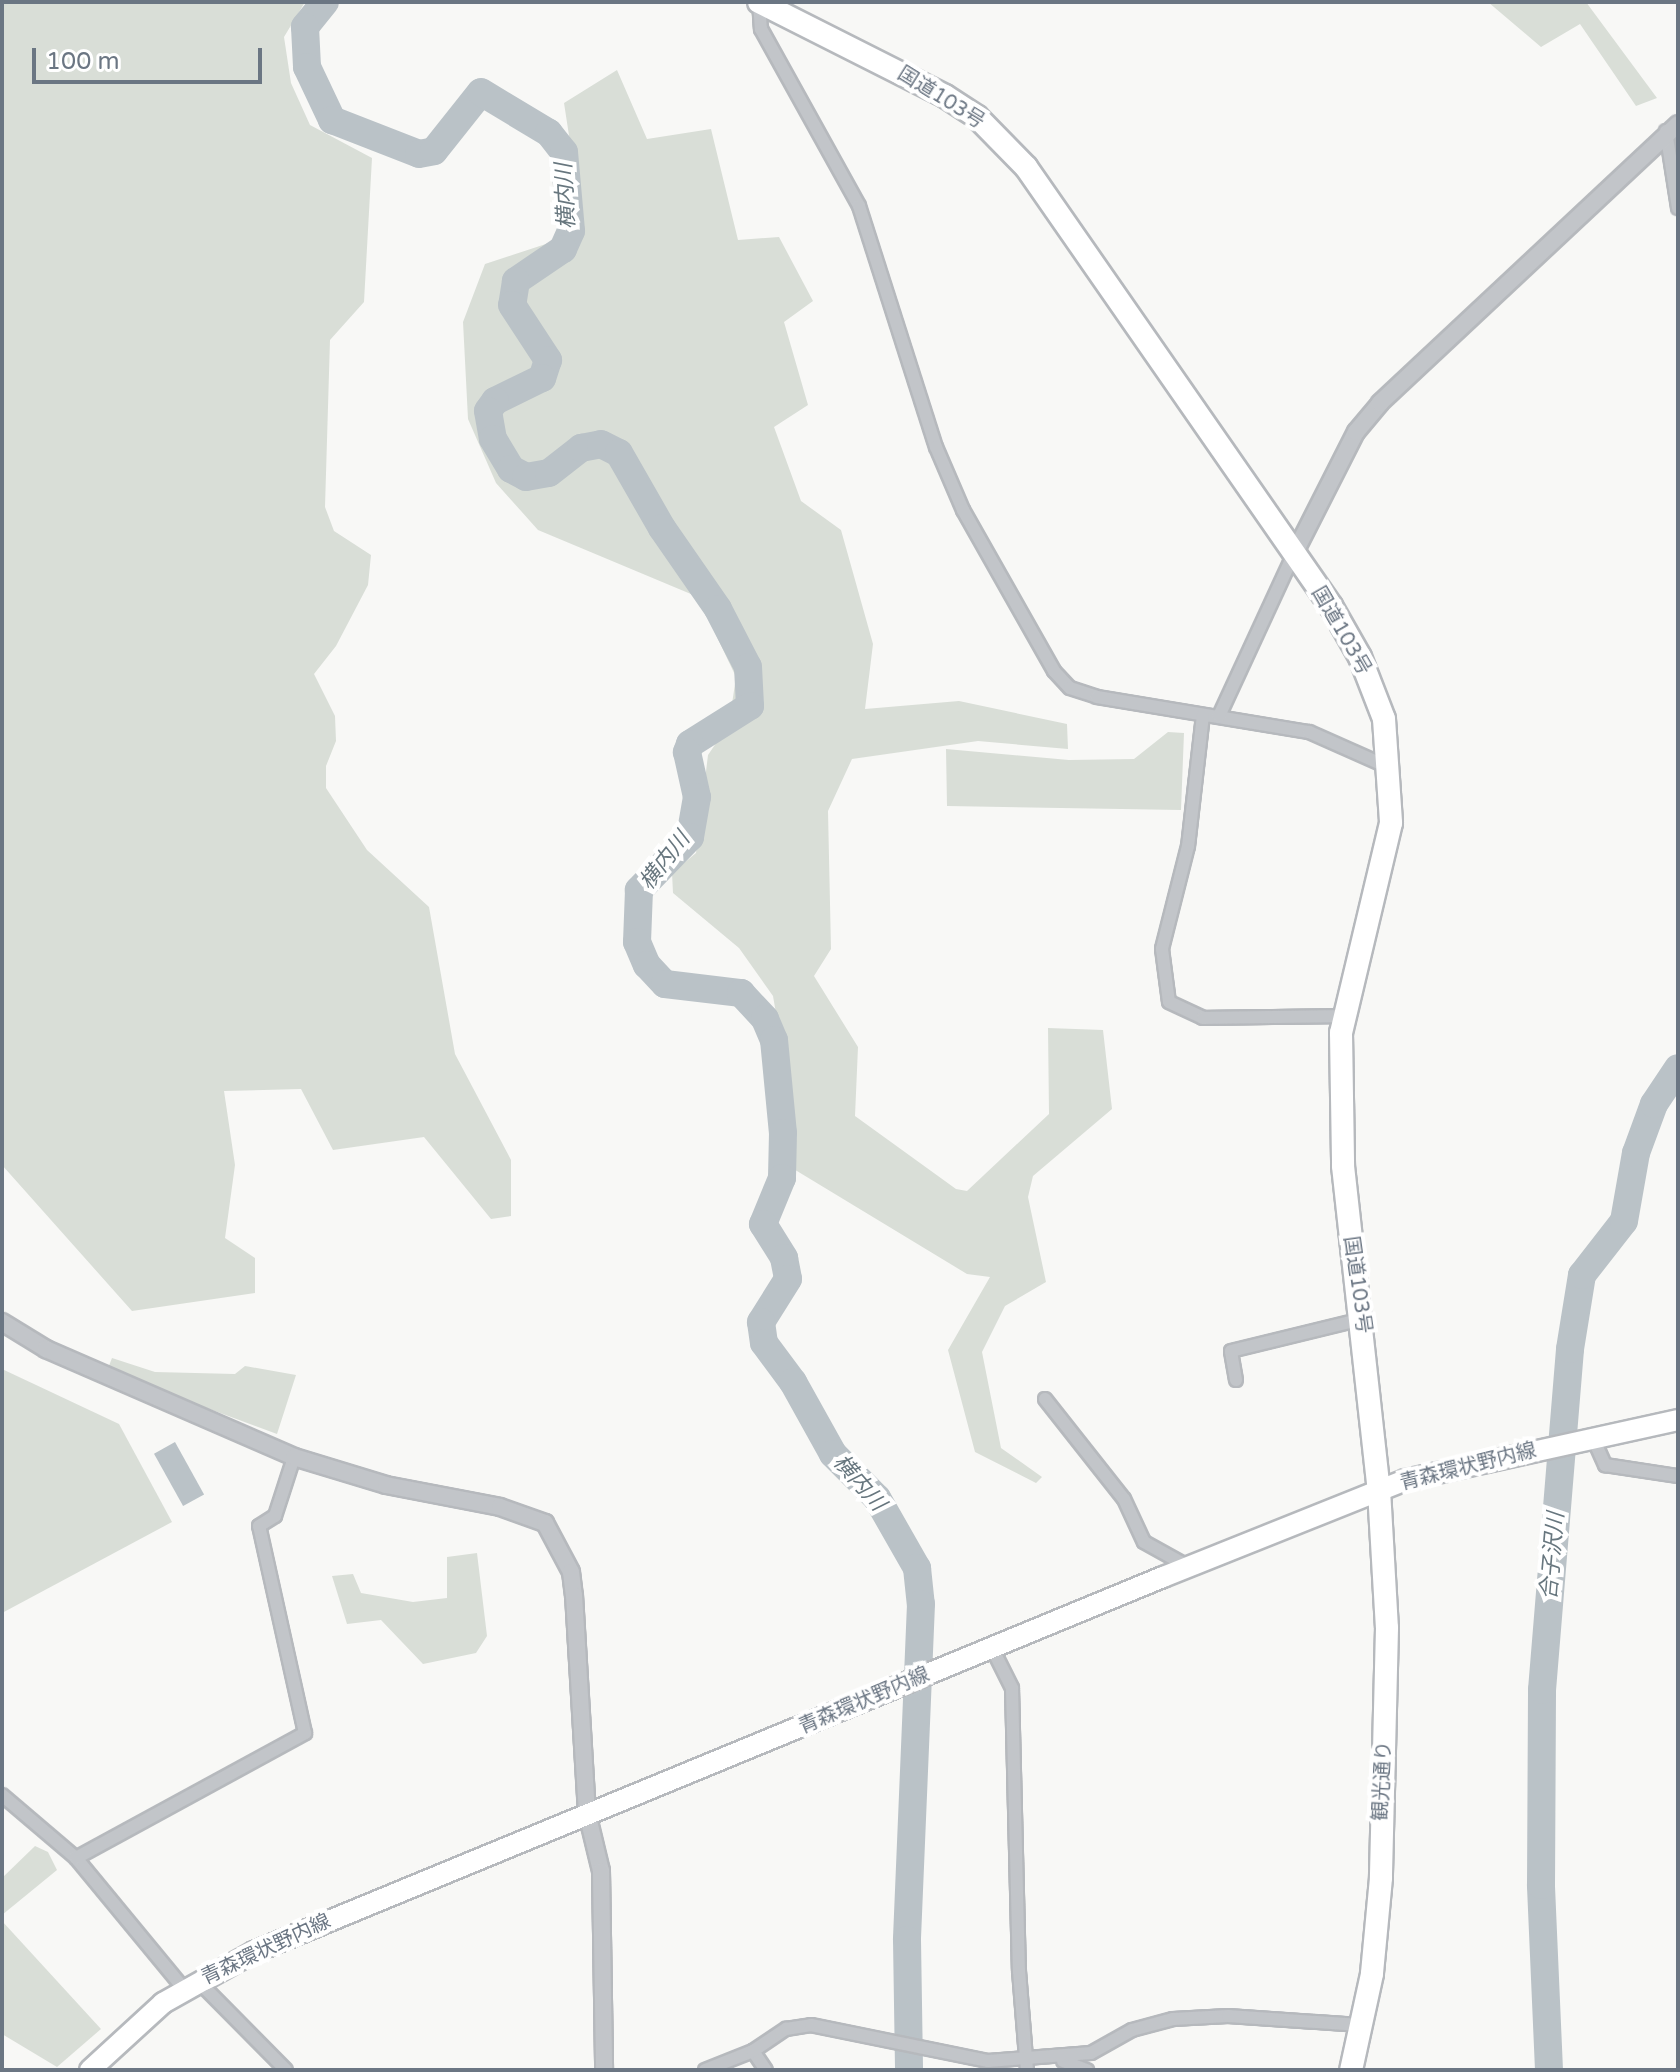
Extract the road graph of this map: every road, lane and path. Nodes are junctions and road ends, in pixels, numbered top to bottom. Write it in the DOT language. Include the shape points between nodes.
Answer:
graph roads {
  1 [pos="759,2"];
  2 [pos="1672,128"];
  3 [pos="1678,208"];
  4 [pos="1294,554"];
  5 [pos="1203,715"];
  6 [pos="1219,716"];
  7 [pos="1391,768"];
  8 [pos="1342,1016"];
  9 [pos="1362,1319"];
  10 [pos="2,1322"];
  11 [pos="1236,1380"];
  12 [pos="1045,1399"];
  13 [pos="1678,1420"];
  14 [pos="1589,1439"];
  15 [pos="294,1457"];
  16 [pos="1678,1476"];
  17 [pos="1379,1490"];
  18 [pos="1189,1567"];
  19 [pos="992,1648"];
  20 [pos="2,1795"];
  21 [pos="587,1813"];
  22 [pos="76,1858"];
  23 [pos="191,1985"];
  24 [pos="1360,2025"];
  25 [pos="753,2051"];
  26 [pos="1060,2060"];
  27 [pos="1027,2064"];
  28 [pos="90,2070"];
  29 [pos="286,2070"];
  30 [pos="604,2070"];
  31 [pos="705,2070"];
  32 [pos="766,2070"];
  33 [pos="1087,2070"];
  34 [pos="1351,2070"];
  1 -- 4 [label="highway, 国道103号" via="945,96 997,135 1026,167"];
  1 -- 5 [label="street" via="761,29 859,206 936,447 963,510 1054,671 1070,688 1097,697"];
  2 -- 3 [label="street"];
  2 -- 4 [label="street" via="1380,403 1356,432"];
  4 -- 6 [label="street"];
  4 -- 7 [label="highway, 国道103号" via="1360,657 1384,719"];
  5 -- 6 [label="street"];
  5 -- 8 [label="street" via="1188,846 1162,949 1169,1002 1203,1018"];
  6 -- 7 [label="street" via="1309,732"];
  7 -- 8 [label="highway, 国道103号" via="1386,849"];
  8 -- 9 [label="highway, 国道103号" via="1343,1166"];
  9 -- 11 [label="street" via="1231,1351"];
  9 -- 17 [label="highway, 国道103号"];
  10 -- 15 [label="street" via="46,1349"];
  12 -- 18 [label="street" via="1124,1499 1144,1542"];
  13 -- 14 [label="main road, 青森環状野内線"];
  14 -- 16 [label="street" via="1605,1465"];
  14 -- 17 [label="main road, 青森環状野内線"];
  15 -- 21 [label="street" via="386,1485 500,1507 545,1523 571,1572"];
  15 -- 22 [label="street" via="275,1516 259,1526 305,1733"];
  17 -- 18 [label="main road, 青森環状野内線"];
  17 -- 24 [label="highway, 観光通り" via="1387,1628 1381,1878 1372,1974"];
  18 -- 19 [label="main road, 青森環状野内線"];
  19 -- 21 [label="main road, 青森環状野内線"];
  19 -- 27 [label="street" via="1012,1688 1019,1971"];
  20 -- 22 [label="street"];
  21 -- 23 [label="main road, 青森環状野内線" via="284,1938"];
  21 -- 30 [label="street" via="601,1871"];
  22 -- 23 [label="street"];
  23 -- 28 [label="main road, 青森環状野内線"];
  23 -- 29 [label="street"];
  24 -- 26 [label="street" via="1228,2016 1173,2019"];
  24 -- 34 [label="highway, 観光通り"];
  25 -- 27 [label="street" via="786,2029 811,2025 945,2055"];
  25 -- 31 [label="street"];
  25 -- 32 [label="street"];
  26 -- 27 [label="street"];
  26 -- 33 [label="street"];
}
